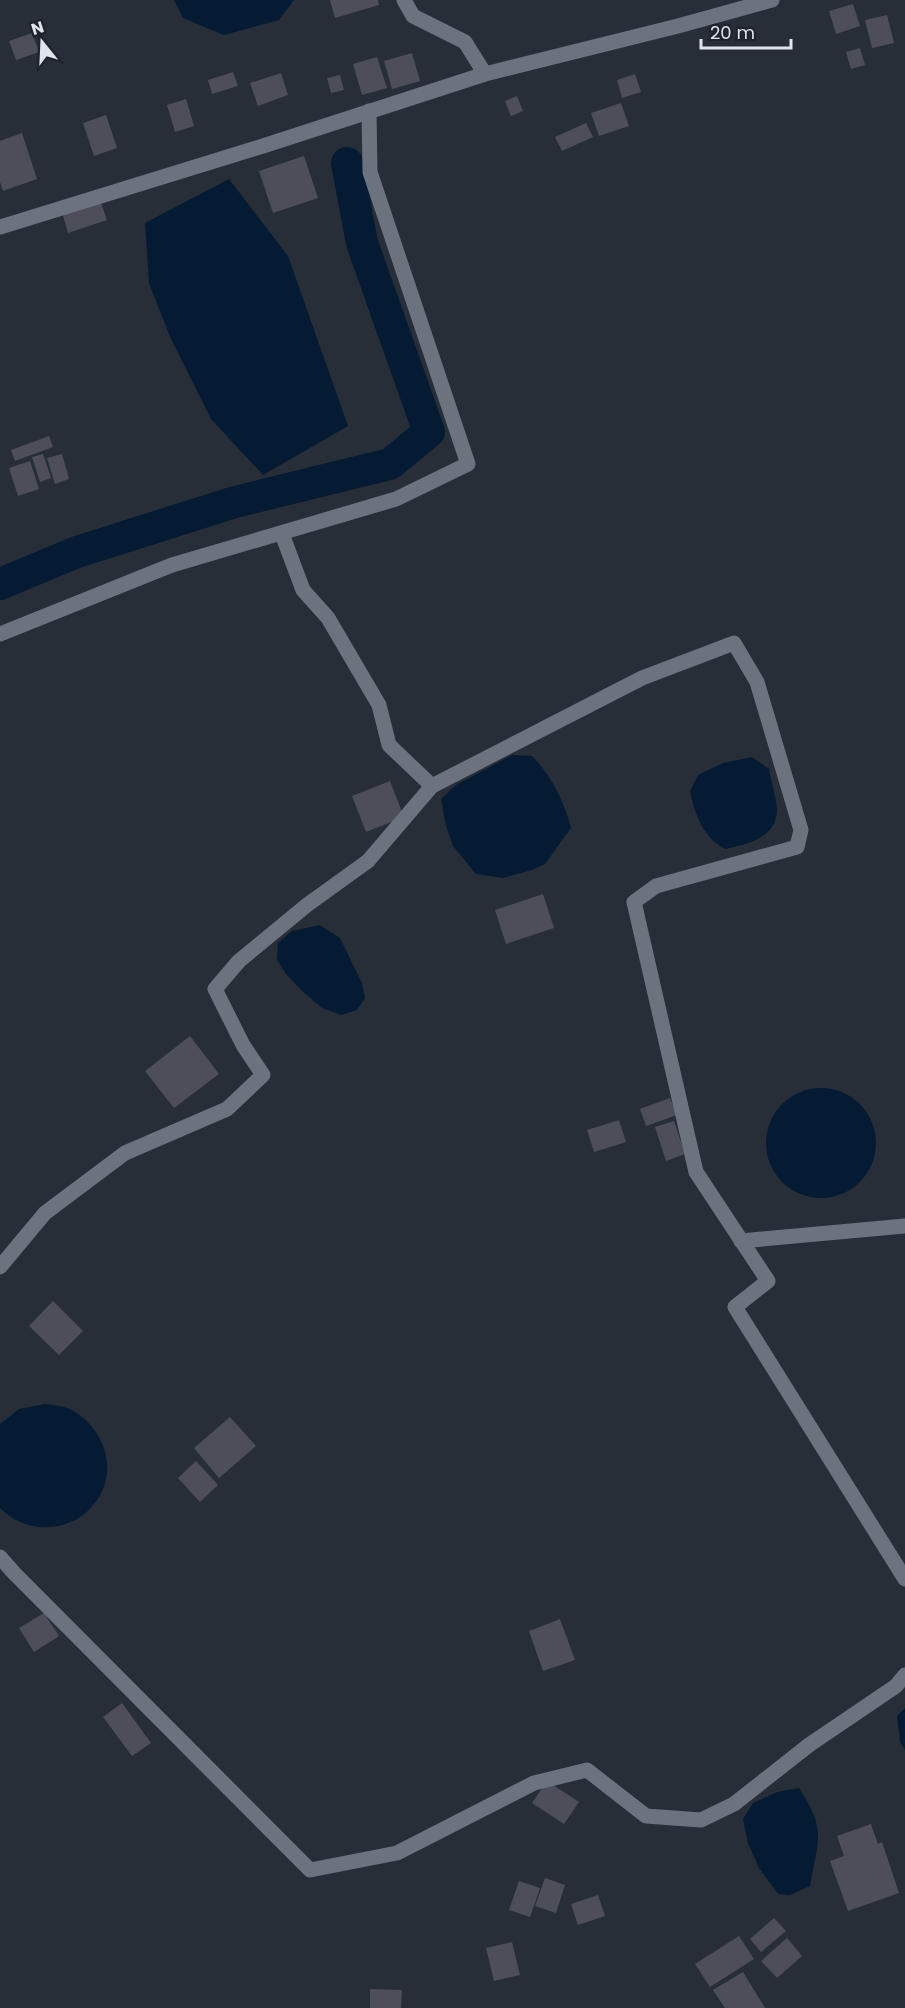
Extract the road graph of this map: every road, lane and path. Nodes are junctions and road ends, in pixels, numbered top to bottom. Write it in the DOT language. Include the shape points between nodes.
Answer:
graph roads {
  1 [pos="405,0"];
  2 [pos="772,0"];
  3 [pos="485,74"];
  4 [pos="369,111"];
  5 [pos="0,227"];
  6 [pos="282,534"];
  7 [pos="0,634"];
  8 [pos="432,786"];
  9 [pos="905,1226"];
  10 [pos="741,1241"];
  11 [pos="0,1267"];
  12 [pos="0,1557"];
  13 [pos="905,1579"];
  14 [pos="905,1675"];
  1 -- 3 [label="street" via="413,16 465,42"];
  2 -- 3 [label="street"];
  3 -- 4 [label="street"];
  4 -- 5 [label="street"];
  4 -- 6 [label="street" via="370,172 468,464 396,499"];
  6 -- 7 [label="street" via="171,565"];
  6 -- 8 [label="street" via="303,590 328,618 380,705 389,745"];
  8 -- 10 [label="street" via="642,678 734,643 757,682 801,830 797,847 656,886 634,902 696,1172"];
  8 -- 11 [label="street" via="368,861 239,961 215,989 263,1075 227,1109 124,1153 45,1213"];
  9 -- 10 [label="street"];
  10 -- 13 [label="street" via="768,1281 735,1307"];
  12 -- 14 [label="street" via="310,1870 397,1853 534,1783 587,1770 646,1816 701,1820 734,1804 809,1745 896,1686"];
}
